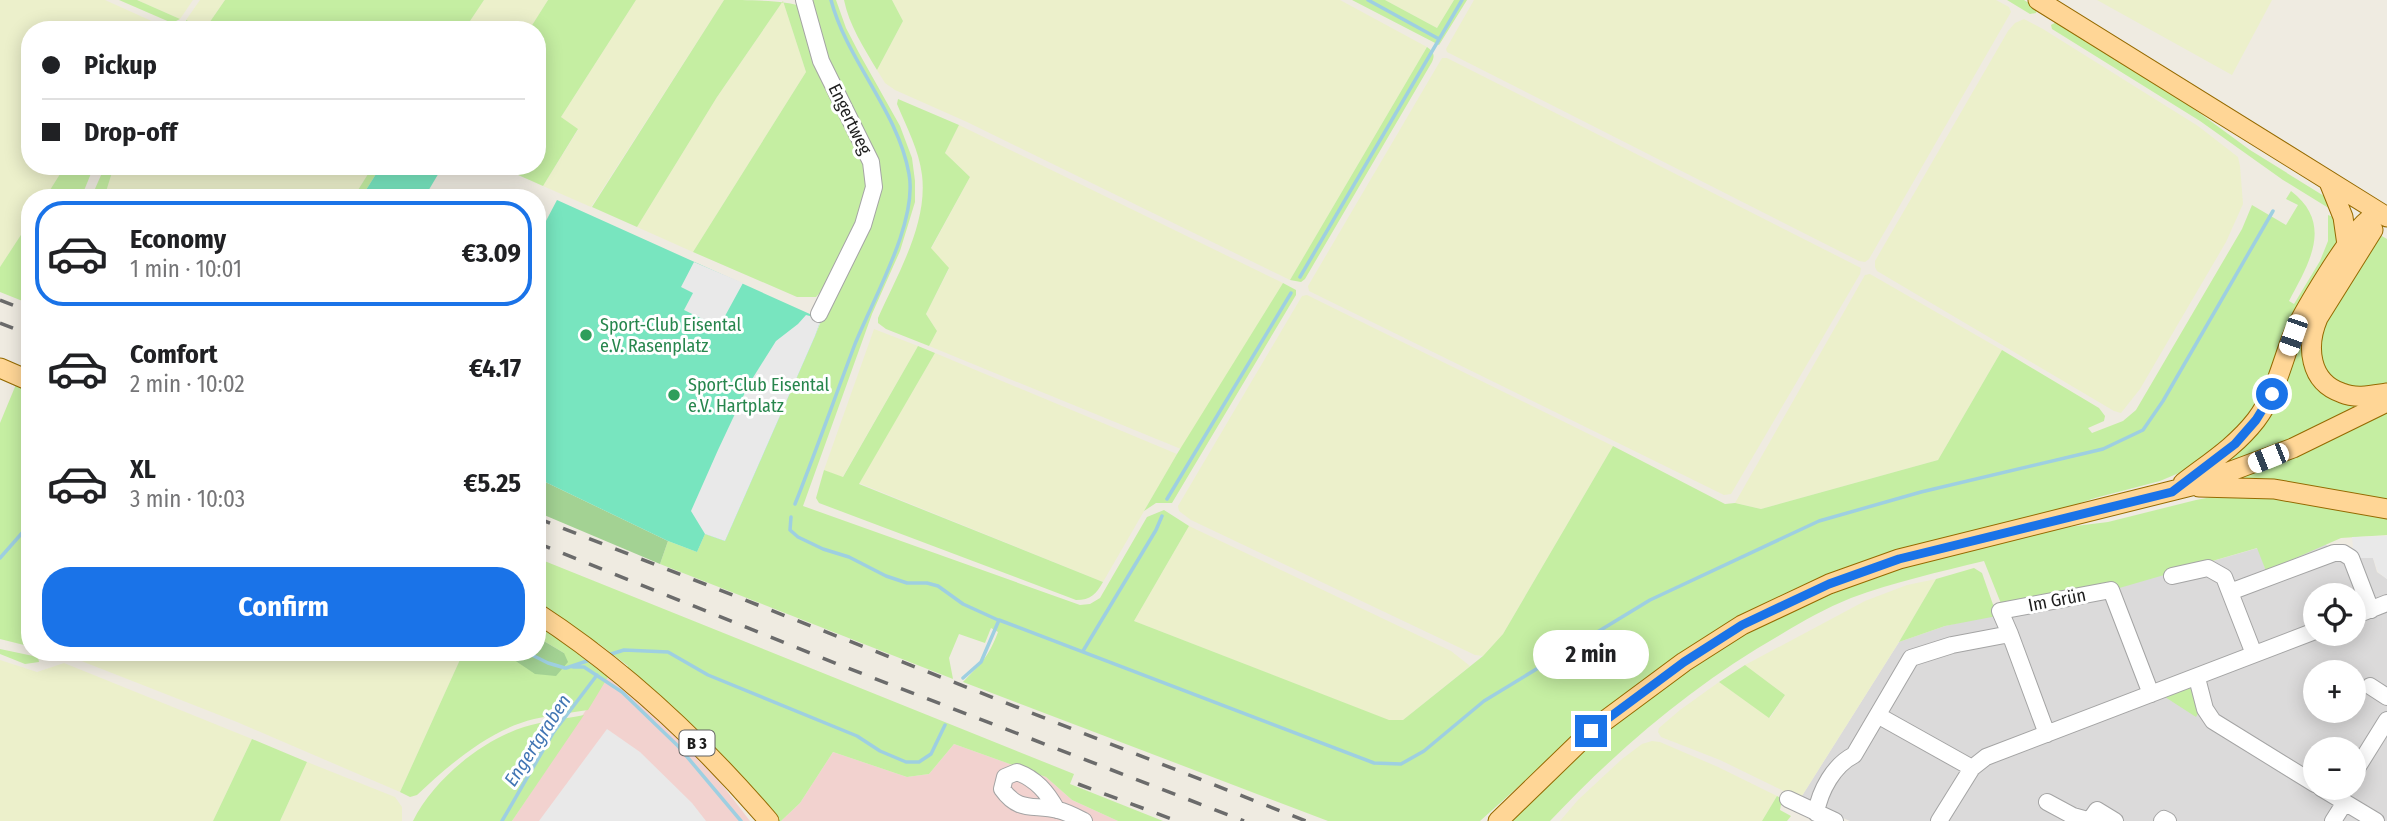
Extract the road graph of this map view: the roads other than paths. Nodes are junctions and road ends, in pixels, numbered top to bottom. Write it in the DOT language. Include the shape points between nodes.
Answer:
graph roads {
  1 [pos="804,0"];
  2 [pos="2050,3"];
  3 [pos="2329,182"];
  4 [pos="2384,216"];
  5 [pos="2347,245"];
  6 [pos="819,314"];
  7 [pos="0,368"];
  8 [pos="21,377"];
  9 [pos="2387,393"];
  10 [pos="2387,402"];
  11 [pos="2191,486"];
  12 [pos="2172,492"];
  13 [pos="2387,509"];
  14 [pos="2172,576"];
  15 [pos="2230,592"];
  16 [pos="2387,604"];
  17 [pos="2371,610"];
  18 [pos="2366,612"];
  19 [pos="546,620"];
  20 [pos="2010,634"];
  21 [pos="2303,636"];
  22 [pos="2254,654"];
  23 [pos="2197,678"];
  24 [pos="2370,686"];
  25 [pos="2151,694"];
  26 [pos="2387,697"];
  27 [pos="1879,716"];
  28 [pos="2387,720"];
  29 [pos="2047,734"];
  30 [pos="2366,754"];
  31 [pos="1972,768"];
  32 [pos="2303,777"];
  33 [pos="1788,799"];
  34 [pos="2341,800"];
  35 [pos="2349,800"];
  36 [pos="2047,802"];
  37 [pos="1057,810"];
  38 [pos="1816,813"];
  39 [pos="769,821"];
  40 [pos="1084,821"];
  41 [pos="1498,821"];
  42 [pos="1835,821"];
  43 [pos="1939,821"];
  44 [pos="2091,821"];
  45 [pos="2115,821"];
  46 [pos="2162,821"];
  47 [pos="2168,821"];
  48 [pos="2333,821"];
  49 [pos="2376,821"];
  1 -- 6 [label="street, Engertweg" via="821,61 871,162 874,187 863,225"];
  2 -- 3 [label="main road"];
  3 -- 4 [label="main road"];
  3 -- 5 [label="main road" via="2343,217"];
  4 -- 5 [label="main road" via="2366,222"];
  4 -- 9 [label="main road" via="2318,318 2310,349 2314,368 2327,385 2343,394"];
  5 -- 12 [label="main road" via="2293,335 2272,394 2256,420 2235,444"];
  7 -- 8 [label="main road"];
  10 -- 11 [label="main road" via="2293,448"];
  11 -- 12 [label="main road"];
  11 -- 13 [label="main road" via="2274,489"];
  12 -- 41 [label="main road" via="1899,559 1829,584 1742,625 1591,731"];
  14 -- 15 [label="street" via="2207,568 2224,577"];
  15 -- 17 [label="street" via="2343,553 2351,558"];
  15 -- 22 [label="street"];
  16 -- 17 [label="street"];
  17 -- 18 [label="street"];
  19 -- 39 [label="main road, B 3" via="618,672 685,731"];
  20 -- 25 [label="street, Im Grün" via="2000,611 2111,590"];
  20 -- 27 [label="street" via="1911,658"];
  20 -- 29 [label="street, Im Grün"];
  21 -- 22 [label="street"];
  22 -- 23 [label="street"];
  23 -- 25 [label="street"];
  23 -- 32 [label="street" via="2213,721"];
  24 -- 26 [label="street"];
  25 -- 29 [label="street"];
  27 -- 31 [label="street"];
  27 -- 38 [label="street" via="1854,755 1840,762"];
  28 -- 30 [label="street"];
  29 -- 31 [label="street" via="1986,757"];
  31 -- 43 [label="street"];
  33 -- 38 [label="street"];
  34 -- 48 [label="street"];
  35 -- 49 [label="street"];
  36 -- 44 [label="street"];
  37 -- 40 [label="street"];
  38 -- 42 [label="street"];
  44 -- 45 [label="street" via="2097,810"];
  46 -- 47 [label="street"];
}
